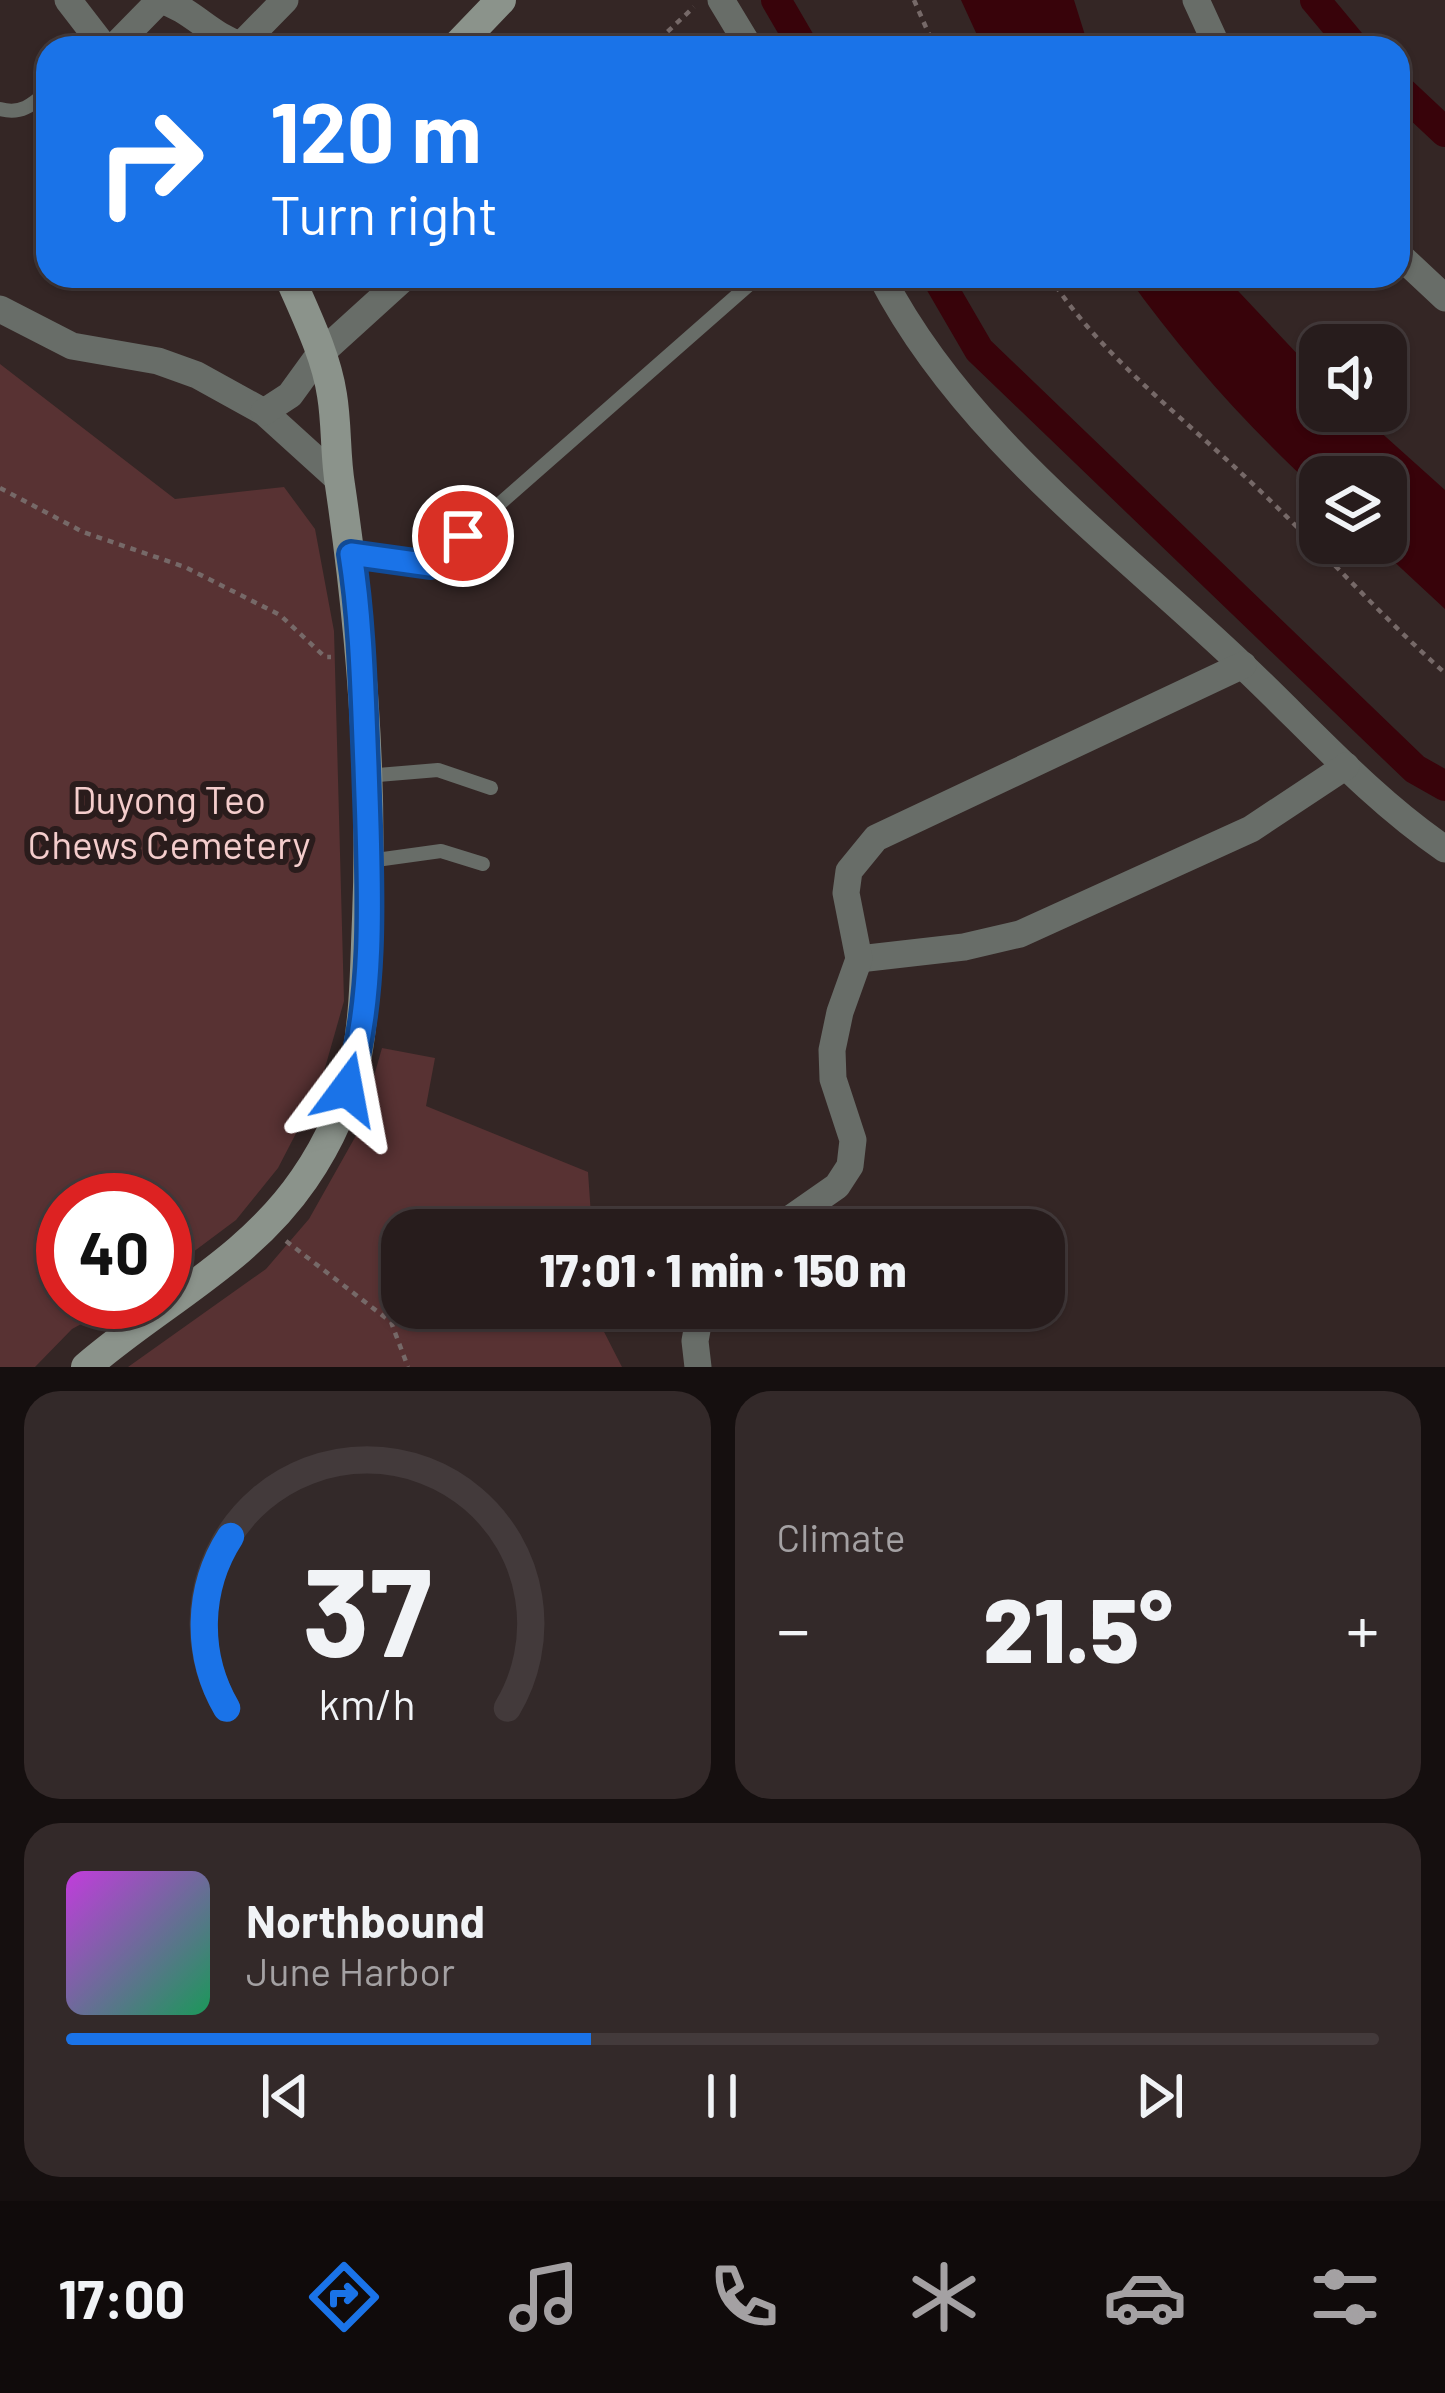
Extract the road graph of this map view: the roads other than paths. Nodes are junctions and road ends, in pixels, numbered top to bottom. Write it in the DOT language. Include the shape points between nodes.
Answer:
graph roads {
  1 [pos="68,0"];
  2 [pos="285,0"];
  3 [pos="501,0"];
  4 [pos="721,0"];
  5 [pos="1196,0"];
  6 [pos="96,36"];
  7 [pos="117,36"];
  8 [pos="216,36"];
  9 [pos="250,36"];
  10 [pos="466,36"];
  11 [pos="743,36"];
  12 [pos="1212,36"];
  13 [pos="36,102"];
  14 [pos="0,109"];
  15 [pos="1410,265"];
  16 [pos="294,288"];
  17 [pos="393,288"];
  18 [pos="745,288"];
  19 [pos="888,288"];
  20 [pos="1445,298"];
  21 [pos="0,309"];
  22 [pos="319,355"];
  23 [pos="264,412"];
  24 [pos="339,480"];
  25 [pos="351,554"];
  26 [pos="1243,665"];
  27 [pos="1346,766"];
  28 [pos="366,776"];
  29 [pos="491,788"];
  30 [pos="1445,849"];
  31 [pos="369,861"];
  32 [pos="483,864"];
  33 [pos="860,959"];
  34 [pos="804,1209"];
  35 [pos="697,1329"];
  36 [pos="86,1367"];
  37 [pos="698,1367"];
  1 -- 6 [label="street"];
  2 -- 9 [label="street"];
  3 -- 10 [label="street"];
  4 -- 11 [label="street"];
  5 -- 12 [label="street"];
  7 -- 8 [label="street" via="160,0 184,7"];
  13 -- 14 [label="lane" via="14,113"];
  15 -- 20 [label="street"];
  16 -- 22 [label="street"];
  17 -- 22 [label="street"];
  18 -- 25 [label="lane" via="430,565"];
  19 -- 26 [label="street" via="985,425"];
  21 -- 23 [label="street" via="72,346 196,375"];
  22 -- 23 [label="street" via="290,395"];
  22 -- 24 [label="street" via="332,391"];
  23 -- 24 [label="street"];
  24 -- 25 [label="street"];
  25 -- 28 [label="street"];
  26 -- 27 [label="street"];
  26 -- 33 [label="street" via="876,838 849,871 846,893"];
  27 -- 30 [label="street"];
  27 -- 33 [label="street" via="1251,829 1021,934"];
  28 -- 29 [label="lane" via="438,770"];
  28 -- 31 [label="street"];
  31 -- 32 [label="lane" via="441,850"];
  31 -- 36 [label="street" via="357,1058 307,1176 268,1227"];
  33 -- 34 [label="street" via="832,1050 853,1140 850,1166"];
  35 -- 37 [label="street"];
}
